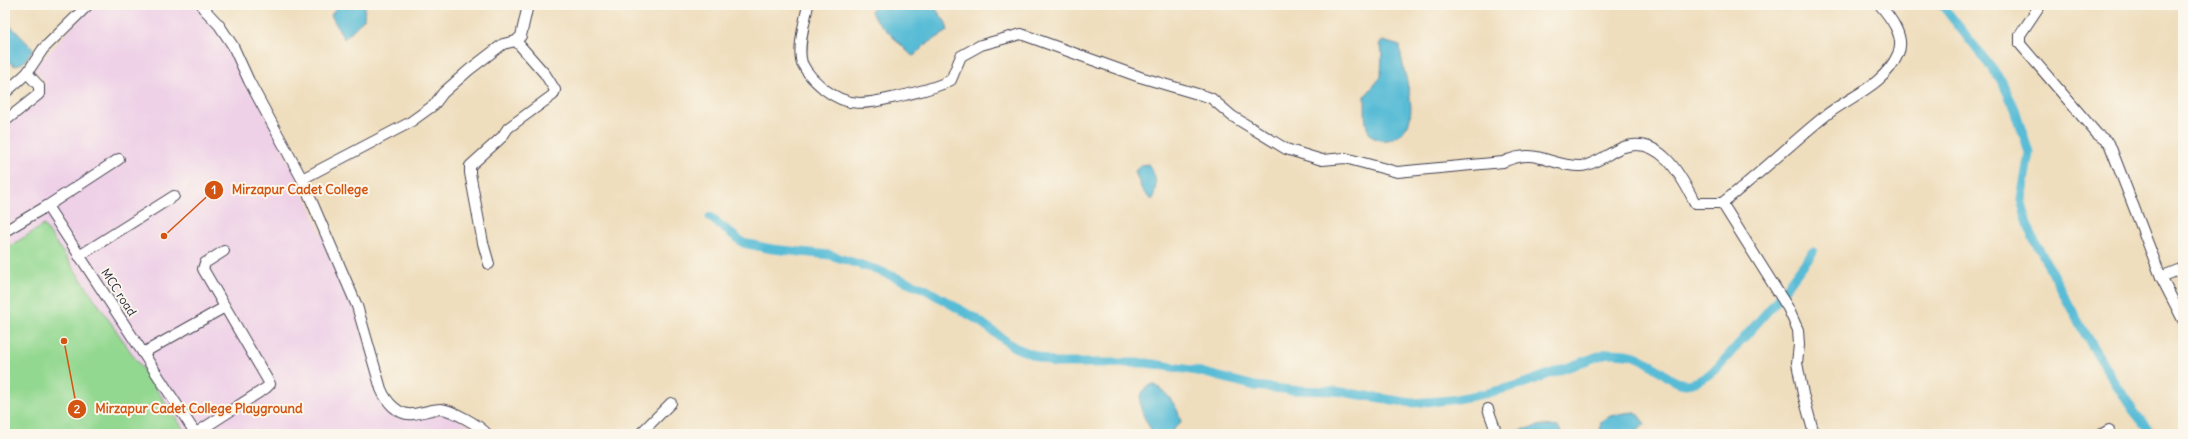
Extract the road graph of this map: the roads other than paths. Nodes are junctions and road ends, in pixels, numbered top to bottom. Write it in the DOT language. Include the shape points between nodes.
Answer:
graph roads {
  1 [pos="88,5"];
  2 [pos="528,5"];
  3 [pos="808,5"];
  4 [pos="1880,5"];
  5 [pos="2040,5"];
  6 [pos="204,6"];
  7 [pos="516,41"];
  8 [pos="27,73"];
  9 [pos="5,93"];
  10 [pos="5,121"];
  11 [pos="119,159"];
  12 [pos="302,179"];
  13 [pos="174,196"];
  14 [pos="1722,203"];
  15 [pos="48,206"];
  16 [pos="5,231"];
  17 [pos="224,251"];
  18 [pos="80,256"];
  19 [pos="489,264"];
  20 [pos="2183,268"];
  21 [pos="2161,277"];
  22 [pos="225,307"];
  23 [pos="2183,320"];
  24 [pos="143,353"];
  25 [pos="671,403"];
  26 [pos="1488,409"];
  27 [pos="196,433"];
  28 [pos="487,434"];
  29 [pos="640,434"];
  30 [pos="1497,434"];
  31 [pos="1814,434"];
  1 -- 8 [label="street" via="43,49"];
  2 -- 7 [label="street" via="524,31"];
  3 -- 14 [label="street" via="801,44 802,62 811,77 837,99 853,103 869,103 939,87 951,80 961,56 981,45 1021,34 1140,77 1211,98 1232,116 1286,149 1322,160 1345,158 1397,172 1503,162 1515,156 1532,154 1566,165 1584,166 1622,148 1637,144 1654,148 1673,165 1695,204"];
  4 -- 14 [label="street" via="1896,27 1900,46 1899,53 1886,73 1875,84 1826,115"];
  5 -- 21 [label="street" via="2020,35 2020,44 2097,134 2109,143"];
  6 -- 12 [label="street" via="233,46"];
  7 -- 12 [label="street" via="503,44 469,70 434,105 409,123"];
  7 -- 19 [label="street" via="545,74 555,90 553,95 508,128 502,137 470,166"];
  8 -- 9 [label="street"];
  8 -- 10 [label="street" via="39,86 39,94"];
  11 -- 15 [label="street"];
  12 -- 28 [label="street" via="357,306 386,400 396,409 412,414 443,409 468,420"];
  13 -- 18 [label="street"];
  14 -- 31 [label="street" via="1788,308 1800,337 1797,363"];
  15 -- 16 [label="street"];
  15 -- 18 [label="street, MCC road"];
  17 -- 22 [label="street" via="203,266"];
  18 -- 24 [label="street, MCC road"];
  20 -- 21 [label="street"];
  21 -- 23 [label="street"];
  22 -- 24 [label="street"];
  22 -- 27 [label="street" via="270,384"];
  24 -- 27 [label="street, MCC road"];
  25 -- 29 [label="street"];
  26 -- 30 [label="street"];
}
